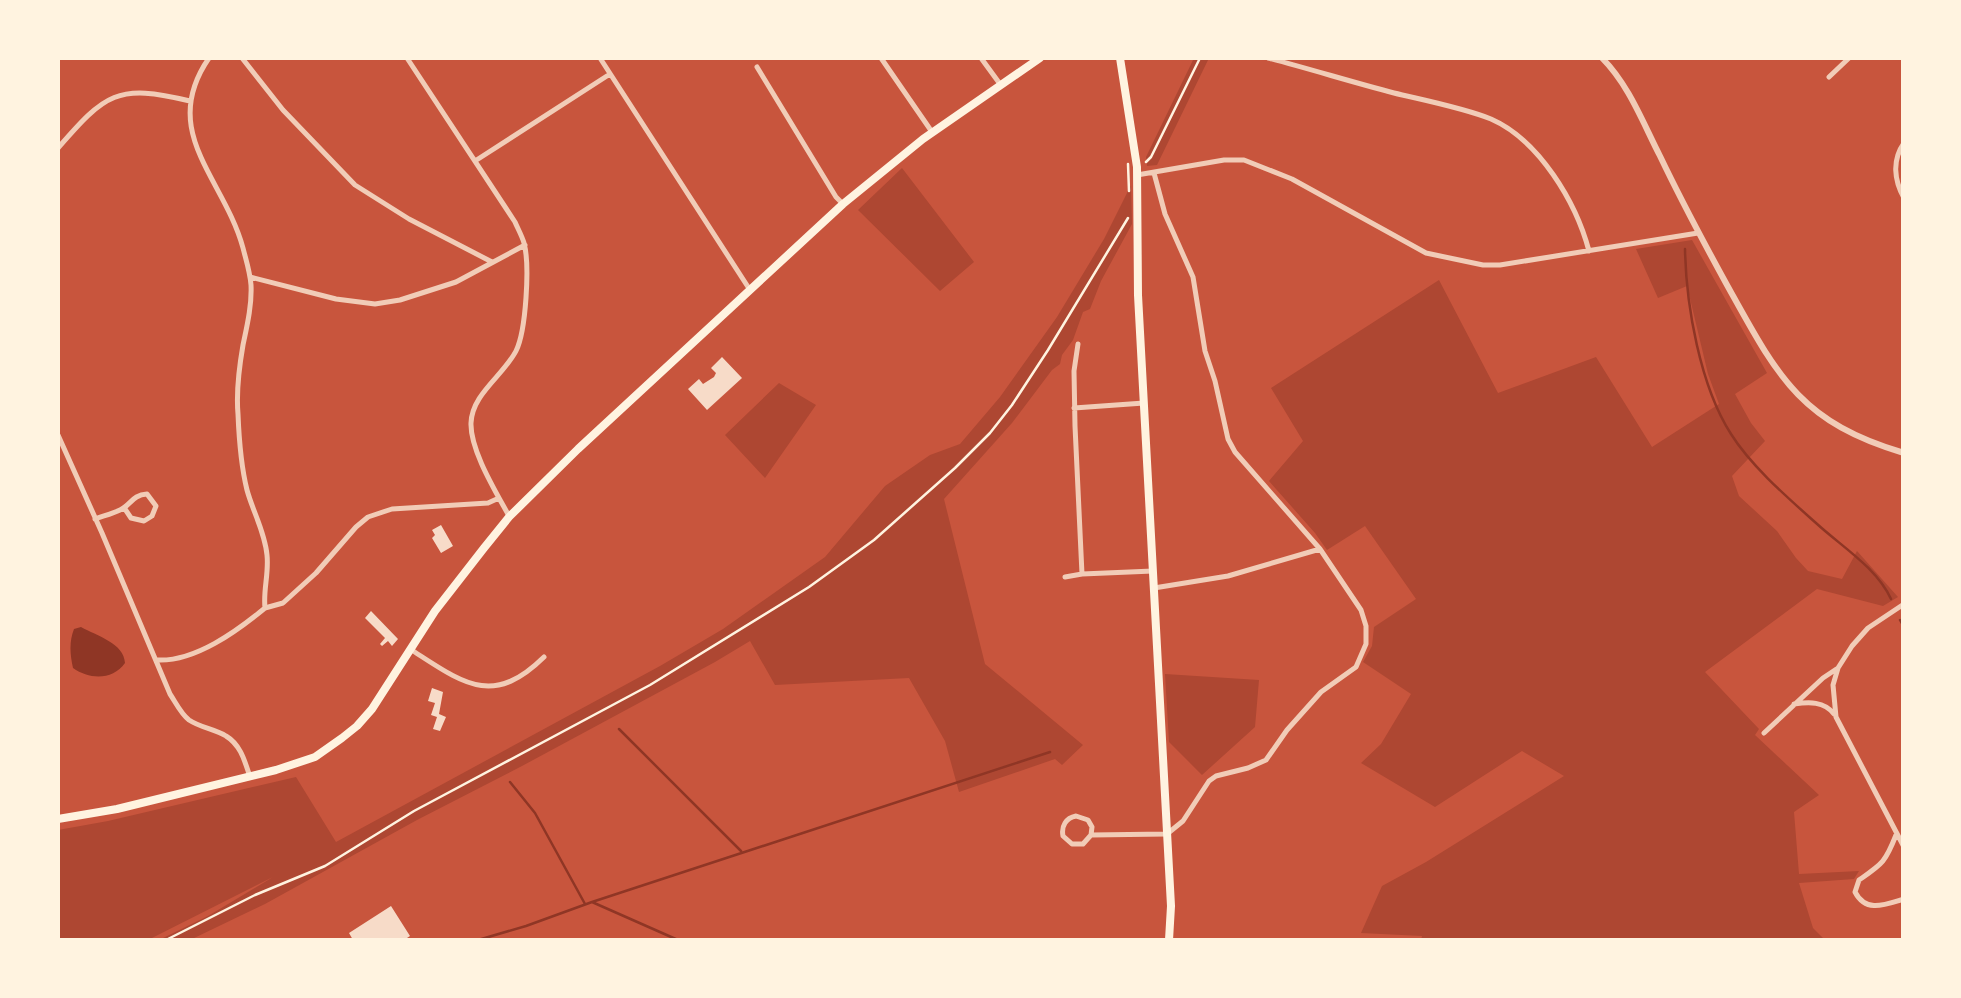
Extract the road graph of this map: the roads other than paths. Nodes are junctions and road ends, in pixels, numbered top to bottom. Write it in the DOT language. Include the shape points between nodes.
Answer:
graph roads {
  1 [pos="209,58"];
  2 [pos="242,58"];
  3 [pos="407,58"];
  4 [pos="600,58"];
  5 [pos="881,58"];
  6 [pos="982,58"];
  7 [pos="1040,58"];
  8 [pos="1120,58"];
  9 [pos="1268,58"];
  10 [pos="1602,58"];
  11 [pos="1849,58"];
  12 [pos="1282,59"];
  13 [pos="757,67"];
  14 [pos="610,74"];
  15 [pos="1829,77"];
  16 [pos="1000,84"];
  17 [pos="190,101"];
  18 [pos="932,132"];
  19 [pos="1904,143"];
  20 [pos="58,148"];
  21 [pos="475,161"];
  22 [pos="1137,174"];
  23 [pos="1154,174"];
  24 [pos="1904,198"];
  25 [pos="844,204"];
  26 [pos="1698,234"];
  27 [pos="524,245"];
  28 [pos="1589,251"];
  29 [pos="492,262"];
  30 [pos="250,277"];
  31 [pos="750,290"];
  32 [pos="1078,344"];
  33 [pos="1144,404"];
  34 [pos="1074,408"];
  35 [pos="58,435"];
  36 [pos="1904,453"];
  37 [pos="500,498"];
  38 [pos="124,509"];
  39 [pos="510,517"];
  40 [pos="96,519"];
  41 [pos="1320,549"];
  42 [pos="1153,571"];
  43 [pos="1082,574"];
  44 [pos="1066,577"];
  45 [pos="1154,588"];
  46 [pos="1904,604"];
  47 [pos="265,608"];
  48 [pos="410,649"];
  49 [pos="544,657"];
  50 [pos="157,660"];
  51 [pos="1838,668"];
  52 [pos="1794,704"];
  53 [pos="1836,716"];
  54 [pos="1764,733"];
  55 [pos="250,777"];
  56 [pos="58,819"];
  57 [pos="1167,834"];
  58 [pos="1091,836"];
  59 [pos="1896,836"];
  60 [pos="1904,848"];
  61 [pos="1904,900"];
  62 [pos="1168,940"];
  1 -- 17 [label="street"];
  2 -- 29 [label="street" via="355,184"];
  3 -- 21 [label="street"];
  4 -- 14 [label="street"];
  5 -- 18 [label="street"];
  6 -- 16 [label="street"];
  7 -- 16 [label="main road"];
  8 -- 22 [label="main road"];
  9 -- 12 [label="street"];
  10 -- 26 [label="street" via="1631,97"];
  11 -- 15 [label="street"];
  12 -- 28 [label="street" via="1492,120 1548,168"];
  13 -- 25 [label="street"];
  14 -- 21 [label="street"];
  14 -- 31 [label="street"];
  16 -- 18 [label="main road"];
  17 -- 20 [label="street" via="129,93 104,100"];
  17 -- 30 [label="street" via="191,133 234,222"];
  18 -- 25 [label="main road"];
  19 -- 24 [label="street" via="1896,182"];
  21 -- 27 [label="street"];
  22 -- 23 [label="street"];
  22 -- 33 [label="main road"];
  23 -- 28 [label="street" via="1244,160 1292,178 1426,253 1460,261 1500,266"];
  23 -- 41 [label="street" via="1193,277 1228,439"];
  25 -- 31 [label="main road"];
  26 -- 28 [label="street"];
  26 -- 36 [label="street" via="1788,385 1835,425"];
  27 -- 29 [label="street"];
  27 -- 37 [label="street" via="521,334 480,397 471,426"];
  29 -- 30 [label="street" via="456,282 375,304"];
  30 -- 47 [label="street" via="238,411 247,490 267,554"];
  31 -- 39 [label="main road"];
  32 -- 34 [label="street"];
  33 -- 34 [label="street"];
  33 -- 42 [label="main road"];
  34 -- 43 [label="street"];
  35 -- 40 [label="street"];
  37 -- 39 [label="street"];
  37 -- 47 [label="street" via="368,517 283,603"];
  38 -- 38 [label="street" via="143,494 156,506 144,521"];
  38 -- 40 [label="street"];
  39 -- 48 [label="main road"];
  40 -- 50 [label="street"];
  41 -- 45 [label="street" via="1228,576"];
  41 -- 57 [label="street" via="1362,610 1362,658 1321,692 1266,760 1209,781"];
  42 -- 43 [label="street"];
  42 -- 45 [label="main road"];
  43 -- 44 [label="street"];
  45 -- 57 [label="main road"];
  46 -- 51 [label="street" via="1868,628"];
  47 -- 50 [label="street" via="213,644"];
  48 -- 49 [label="street" via="456,677 493,687 513,682"];
  48 -- 55 [label="main road" via="372,708 342,738 305,762"];
  50 -- 55 [label="street" via="186,718 237,746"];
  51 -- 52 [label="street"];
  51 -- 53 [label="street"];
  52 -- 53 [label="street" via="1817,703"];
  52 -- 54 [label="street"];
  53 -- 59 [label="street"];
  55 -- 56 [label="main road"];
  57 -- 58 [label="street"];
  57 -- 62 [label="main road"];
  58 -- 58 [label="street" via="1072,844 1064,825 1072,816 1084,818"];
  59 -- 60 [label="street"];
  59 -- 61 [label="street" via="1888,857 1859,880 1855,892 1867,906"];
}
